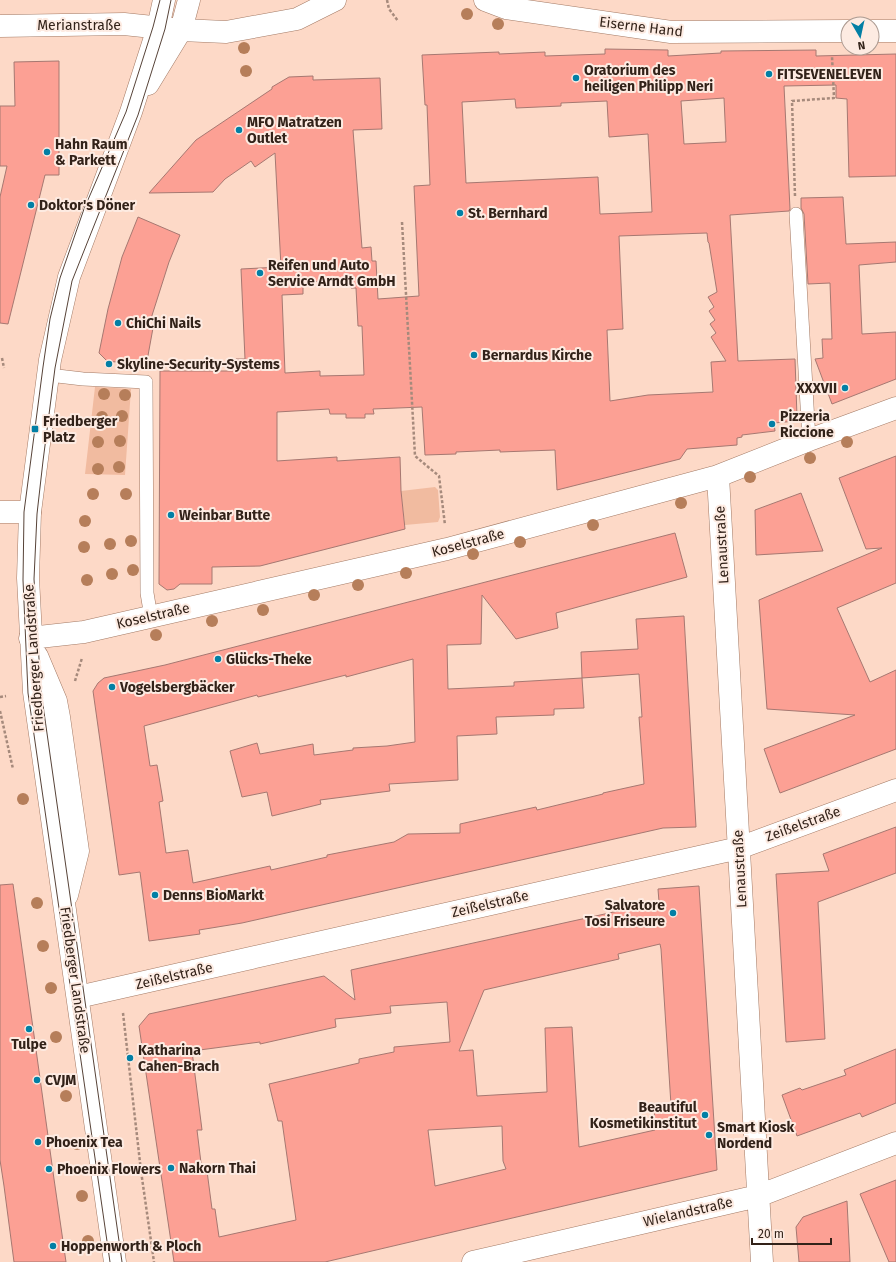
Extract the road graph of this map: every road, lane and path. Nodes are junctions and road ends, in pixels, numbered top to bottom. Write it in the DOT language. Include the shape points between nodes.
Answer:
graph roads {
  1 [pos="164,0"];
  2 [pos="189,0"];
  3 [pos="335,0"];
  4 [pos="387,0"];
  5 [pos="485,0"];
  6 [pos="398,21"];
  7 [pos="0,26"];
  8 [pos="158,28"];
  9 [pos="181,30"];
  10 [pos="896,30"];
  11 [pos="840,31"];
  12 [pos="880,31"];
  13 [pos="131,112"];
  14 [pos="796,214"];
  15 [pos="402,222"];
  16 [pos="2,358"];
  17 [pos="4,368"];
  18 [pos="48,375"];
  19 [pos="896,408"];
  20 [pos="809,440"];
  21 [pos="718,476"];
  22 [pos="0,512"];
  23 [pos="30,512"];
  24 [pos="447,549"];
  25 [pos="151,617"];
  26 [pos="30,638"];
  27 [pos="82,658"];
  28 [pos="74,685"];
  29 [pos="6,696"];
  30 [pos="0,697"];
  31 [pos="0,711"];
  32 [pos="13,769"];
  33 [pos="896,790"];
  34 [pos="739,848"];
  35 [pos="120,988"];
  36 [pos="78,997"];
  37 [pos="896,1142"];
  38 [pos="758,1196"];
  39 [pos="115,1262"];
  40 [pos="154,1262"];
  41 [pos="473,1262"];
  42 [pos="762,1262"];
  1 -- 8 [label="street, Friedberger Landstraße"];
  2 -- 9 [label="street, Friedberger Landstraße"];
  3 -- 9 [label="street, Merianstraße" via="297,19 226,32"];
  4 -- 6 [label="path" via="389,9"];
  5 -- 11 [label="street, Eiserne Hand" via="506,8 670,32"];
  7 -- 8 [label="street, Merianstraße" via="124,24"];
  8 -- 9 [label="street, Merianstraße"];
  8 -- 13 [label="street, Friedberger Landstraße"];
  9 -- 13 [label="street, Friedberger Landstraße"];
  10 -- 12 [label="street"];
  11 -- 14 [label="path" via="834,98 792,101"];
  13 -- 18 [label="street, Friedberger Landstraße" via="69,277"];
  14 -- 20 [label="lane"];
  15 -- 24 [label="path" via="415,456 439,476"];
  16 -- 17 [label="path"];
  18 -- 23 [label="street, Friedberger Landstraße"];
  18 -- 25 [label="lane" via="146,382 147,593"];
  19 -- 20 [label="street, Koselstraße"];
  20 -- 21 [label="street, Koselstraße"];
  21 -- 24 [label="street, Koselstraße"];
  21 -- 34 [label="street, Lenaustraße"];
  22 -- 23 [label="street"];
  23 -- 26 [label="street, Friedberger Landstraße"];
  24 -- 25 [label="street, Koselstraße"];
  25 -- 26 [label="street, Koselstraße" via="84,632"];
  26 -- 36 [label="street, Friedberger Landstraße" via="34,692"];
  27 -- 28 [label="path"];
  29 -- 30 [label="path"];
  31 -- 32 [label="path"];
  33 -- 34 [label="street, Zeißelstraße"];
  34 -- 35 [label="street, Zeißelstraße"];
  34 -- 38 [label="street, Lenaustraße"];
  35 -- 36 [label="street, Zeißelstraße"];
  35 -- 40 [label="path"];
  36 -- 39 [label="street, Friedberger Landstraße"];
  37 -- 38 [label="street, Wielandstraße"];
  38 -- 41 [label="street, Wielandstraße"];
  38 -- 42 [label="street, Lenaustraße"];
}
